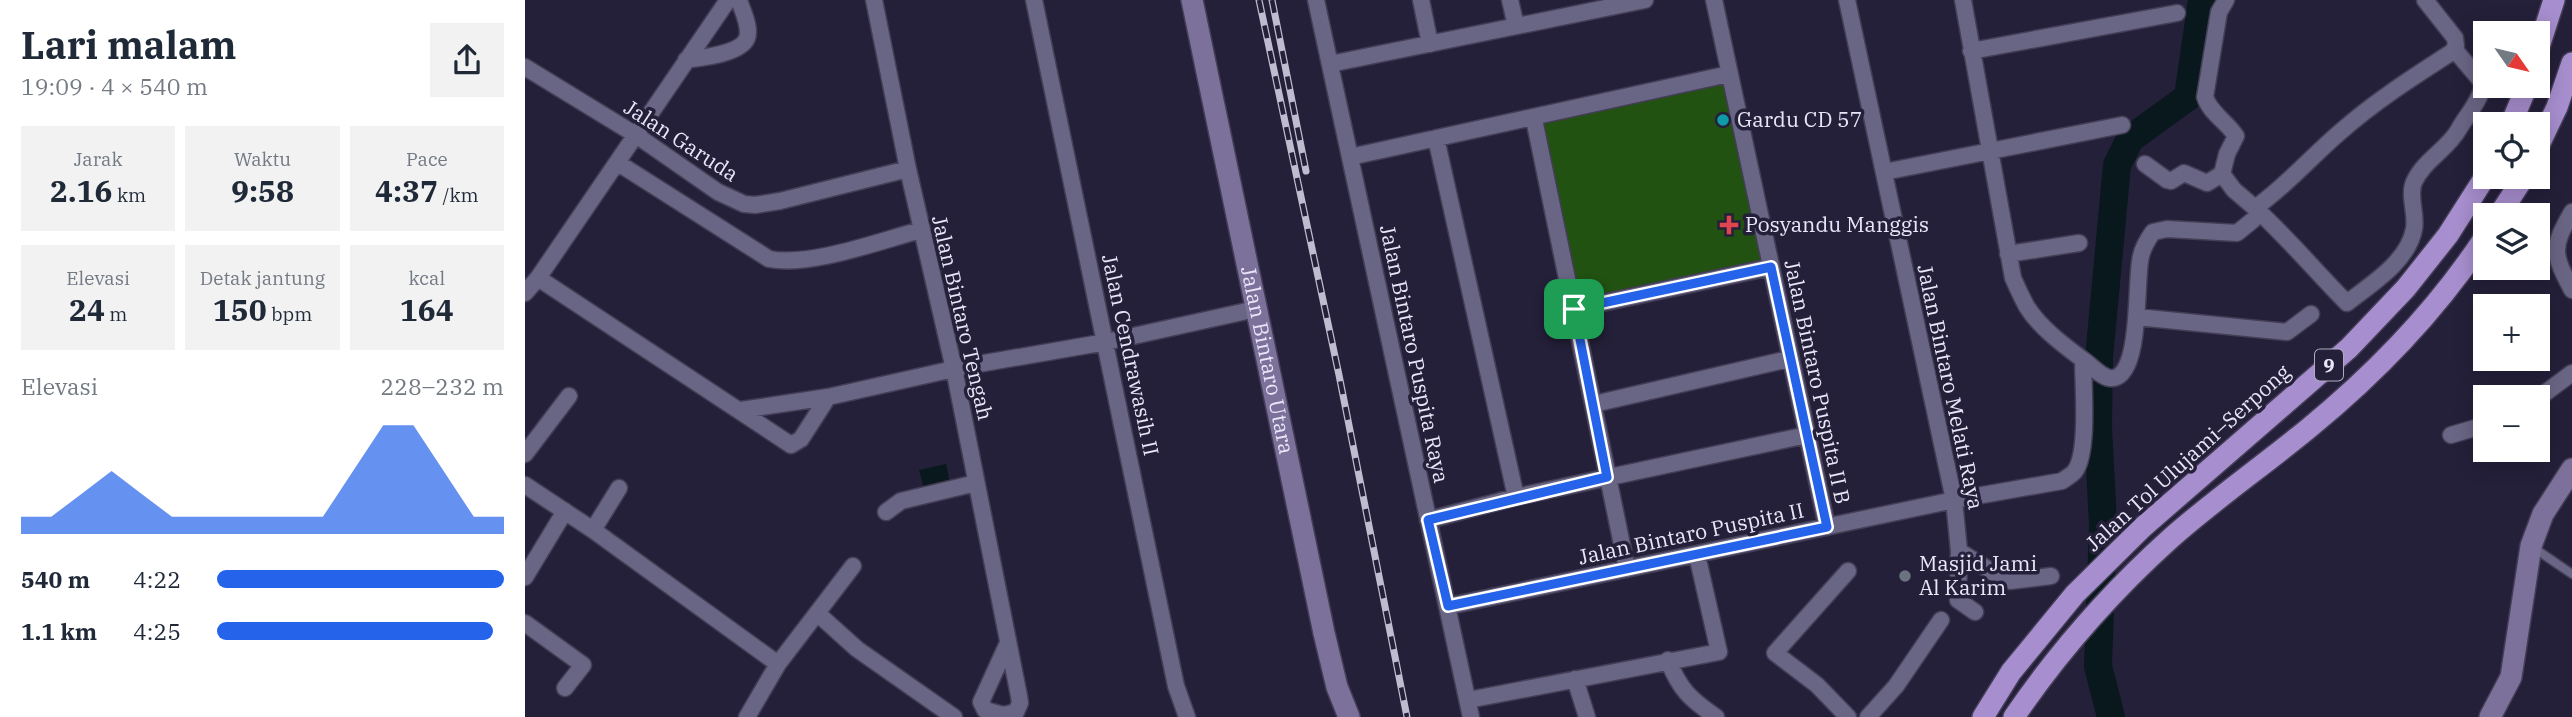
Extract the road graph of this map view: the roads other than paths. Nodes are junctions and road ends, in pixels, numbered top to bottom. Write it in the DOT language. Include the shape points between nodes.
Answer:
graph roads {
  1 [pos="728,0"];
  2 [pos="739,0"];
  3 [pos="874,0"];
  4 [pos="1034,0"];
  5 [pos="1192,0"];
  6 [pos="1316,0"];
  7 [pos="1421,0"];
  8 [pos="1510,0"];
  9 [pos="1646,0"];
  10 [pos="1714,0"];
  11 [pos="1847,0"];
  12 [pos="1963,0"];
  13 [pos="2226,0"];
  14 [pos="2554,0"];
  15 [pos="2428,1"];
  16 [pos="2177,13"];
  17 [pos="2547,21"];
  18 [pos="1516,26"];
  19 [pos="1430,44"];
  20 [pos="2454,49"];
  21 [pos="1971,51"];
  22 [pos="686,60"];
  23 [pos="1330,64"];
  24 [pos="2572,64"];
  25 [pos="525,67"];
  26 [pos="1729,74"];
  27 [pos="1534,119"];
  28 [pos="2550,122"];
  29 [pos="2122,125"];
  30 [pos="636,135"];
  31 [pos="1436,138"];
  32 [pos="1990,151"];
  33 [pos="1350,158"];
  34 [pos="618,163"];
  35 [pos="2145,164"];
  36 [pos="908,169"];
  37 [pos="1884,172"];
  38 [pos="2222,174"];
  39 [pos="2477,189"];
  40 [pos="725,196"];
  41 [pos="2572,212"];
  42 [pos="2254,214"];
  43 [pos="710,223"];
  44 [pos="921,230"];
  45 [pos="2078,243"];
  46 [pos="2008,254"];
  47 [pos="2473,255"];
  48 [pos="1771,267"];
  49 [pos="538,278"];
  50 [pos="2572,290"];
  51 [pos="525,292"];
  52 [pos="1256,309"];
  53 [pos="1574,309"];
  54 [pos="2311,314"];
  55 [pos="2137,317"];
  56 [pos="1106,342"];
  57 [pos="1789,359"];
  58 [pos="2086,362"];
  59 [pos="954,369"];
  60 [pos="2572,373"];
  61 [pos="2550,389"];
  62 [pos="569,396"];
  63 [pos="828,397"];
  64 [pos="1594,404"];
  65 [pos="741,410"];
  66 [pos="2473,429"];
  67 [pos="1807,435"];
  68 [pos="2451,435"];
  69 [pos="525,453"];
  70 [pos="2572,468"];
  71 [pos="1607,477"];
  72 [pos="976,483"];
  73 [pos="525,485"];
  74 [pos="619,488"];
  75 [pos="1516,497"];
  76 [pos="1954,500"];
  77 [pos="565,511"];
  78 [pos="886,512"];
  79 [pos="1428,520"];
  80 [pos="1827,527"];
  81 [pos="593,530"];
  82 [pos="2531,546"];
  83 [pos="1959,551"];
  84 [pos="1697,555"];
  85 [pos="853,566"];
  86 [pos="1627,569"];
  87 [pos="1848,570"];
  88 [pos="2572,574"];
  89 [pos="2051,576"];
  90 [pos="525,577"];
  91 [pos="1448,606"];
  92 [pos="1975,612"];
  93 [pos="817,613"];
  94 [pos="1941,620"];
  95 [pos="525,623"];
  96 [pos="1007,645"];
  97 [pos="1668,660"];
  98 [pos="778,664"];
  99 [pos="1575,679"];
  100 [pos="565,688"];
  101 [pos="1468,700"];
  102 [pos="749,716"];
  103 [pos="954,717"];
  104 [pos="1187,717"];
  105 [pos="1349,717"];
  106 [pos="1471,717"];
  107 [pos="1587,717"];
  108 [pos="1717,717"];
  109 [pos="1848,717"];
  110 [pos="1868,717"];
  111 [pos="1983,717"];
  112 [pos="2014,717"];
  113 [pos="2490,717"];
  1 -- 22 [label="street"];
  2 -- 22 [label="street" via="748,31 743,44"];
  3 -- 36 [label="street, Jalan Bintaro Tengah"];
  4 -- 56 [label="street, Jalan Cendrawasih II"];
  5 -- 52 [label="main road, Jalan Bintaro Utara"];
  6 -- 23 [label="street, Jalan Bintaro Puspita Raya"];
  7 -- 19 [label="street"];
  8 -- 18 [label="street"];
  9 -- 18 [label="street"];
  10 -- 26 [label="street, Jalan Bintaro Puspita II B"];
  11 -- 37 [label="street, Jalan Bintaro Melati Raya"];
  12 -- 21 [label="street"];
  13 -- 38 [label="street" via="2219,12 2205,97 2236,136"];
  14 -- 17 [label="highway"];
  15 -- 20 [label="street" via="2455,38"];
  16 -- 21 [label="street"];
  18 -- 19 [label="street"];
  19 -- 23 [label="street"];
  20 -- 42 [label="street" via="2339,133"];
  20 -- 42 [label="street" via="2482,82 2481,95 2456,134 2413,183 2414,229 2407,247 2347,303 2285,235"];
  21 -- 32 [label="street"];
  22 -- 30 [label="street"];
  23 -- 33 [label="street, Jalan Bintaro Puspita Raya"];
  24 -- 28 [label="highway"];
  25 -- 30 [label="street, Jalan Garuda"];
  26 -- 27 [label="street"];
  26 -- 48 [label="street, Jalan Bintaro Puspita II B"];
  27 -- 31 [label="street"];
  27 -- 53 [label="street"];
  29 -- 32 [label="street"];
  30 -- 34 [label="street"];
  30 -- 40 [label="street, Jalan Garuda"];
  31 -- 33 [label="street"];
  31 -- 75 [label="street"];
  32 -- 37 [label="street"];
  32 -- 46 [label="street"];
  33 -- 79 [label="street, Jalan Bintaro Puspita Raya"];
  34 -- 43 [label="street"];
  34 -- 49 [label="street"];
  35 -- 38 [label="street" via="2171,181 2184,173 2207,183"];
  36 -- 40 [label="street, Jalan Garuda" via="755,205"];
  36 -- 44 [label="street, Jalan Bintaro Tengah"];
  37 -- 76 [label="street, Jalan Bintaro Melati Raya"];
  38 -- 42 [label="street"];
  39 -- 111 [label="highway, Jalan Tol Ulujami–Serpong / 9" via="2406,288 2349,348 2143,527 2075,594 2011,672"];
  40 -- 43 [label="street"];
  41 -- 50 [label="street" via="2556,247"];
  42 -- 55 [label="street" via="2237,233 2153,232 2140,257"];
  43 -- 44 [label="street" via="769,259 790,262"];
  44 -- 59 [label="street, Jalan Bintaro Tengah"];
  45 -- 46 [label="street"];
  46 -- 58 [label="street" via="2013,278 2028,309"];
  47 -- 112 [label="highway, 9" via="2423,319 2367,377 2160,548 2111,595"];
  48 -- 53 [label="street"];
  48 -- 57 [label="street, Jalan Bintaro Puspita II B"];
  49 -- 51 [label="street"];
  49 -- 65 [label="street"];
  52 -- 56 [label="street"];
  52 -- 105 [label="main road, Jalan Bintaro Utara" via="1324,633"];
  53 -- 64 [label="street"];
  54 -- 55 [label="street" via="2287,332"];
  55 -- 58 [label="street" via="2128,363 2121,374 2106,377"];
  56 -- 59 [label="street"];
  56 -- 104 [label="street, Jalan Cendrawasih II" via="1176,686"];
  57 -- 64 [label="street"];
  57 -- 67 [label="street, Jalan Bintaro Puspita II B"];
  58 -- 76 [label="street, Jalan Bintaro Puspita II" via="2083,446 2074,473 2062,481"];
  59 -- 63 [label="street"];
  59 -- 72 [label="street, Jalan Bintaro Tengah"];
  60 -- 61 [label="street"];
  62 -- 69 [label="street"];
  63 -- 65 [label="street"];
  63 -- 65 [label="street" via="801,439 791,445"];
  64 -- 71 [label="street"];
  66 -- 68 [label="street"];
  67 -- 71 [label="street"];
  67 -- 80 [label="street, Jalan Bintaro Puspita II B"];
  70 -- 82 [label="main road" via="2543,514"];
  71 -- 75 [label="street"];
  71 -- 86 [label="street"];
  72 -- 78 [label="street" via="901,501"];
  72 -- 96 [label="street, Jalan Bintaro Tengah"];
  73 -- 77 [label="street"];
  74 -- 81 [label="street"];
  75 -- 79 [label="street"];
  76 -- 80 [label="street, Jalan Bintaro Puspita II"];
  76 -- 83 [label="street, Jalan Bintaro Melati Raya"];
  77 -- 81 [label="street"];
  77 -- 90 [label="street"];
  79 -- 91 [label="street, Jalan Bintaro Puspita Raya"];
  80 -- 84 [label="street, Jalan Bintaro Puspita II"];
  81 -- 98 [label="street"];
  82 -- 88 [label="lane"];
  82 -- 113 [label="main road" via="2511,677"];
  83 -- 89 [label="street" via="2010,581"];
  83 -- 92 [label="street, Jalan Bintaro Melati Raya" via="1958,600"];
  84 -- 86 [label="street, Jalan Bintaro Puspita II"];
  84 -- 97 [label="street" via="1719,652"];
  85 -- 93 [label="street"];
  86 -- 91 [label="street, Jalan Bintaro Puspita II"];
  87 -- 109 [label="street" via="1775,653 1817,685"];
  91 -- 101 [label="street, Jalan Bintaro Puspita Raya"];
  93 -- 98 [label="street"];
  93 -- 103 [label="street" via="857,649"];
  94 -- 110 [label="street" via="1896,686"];
  95 -- 100 [label="street" via="583,665"];
  97 -- 99 [label="street"];
  97 -- 108 [label="street" via="1678,684"];
  98 -- 102 [label="street"];
  99 -- 101 [label="street"];
  99 -- 107 [label="street"];
  101 -- 106 [label="street, Jalan Bintaro Puspita Raya"];
}
